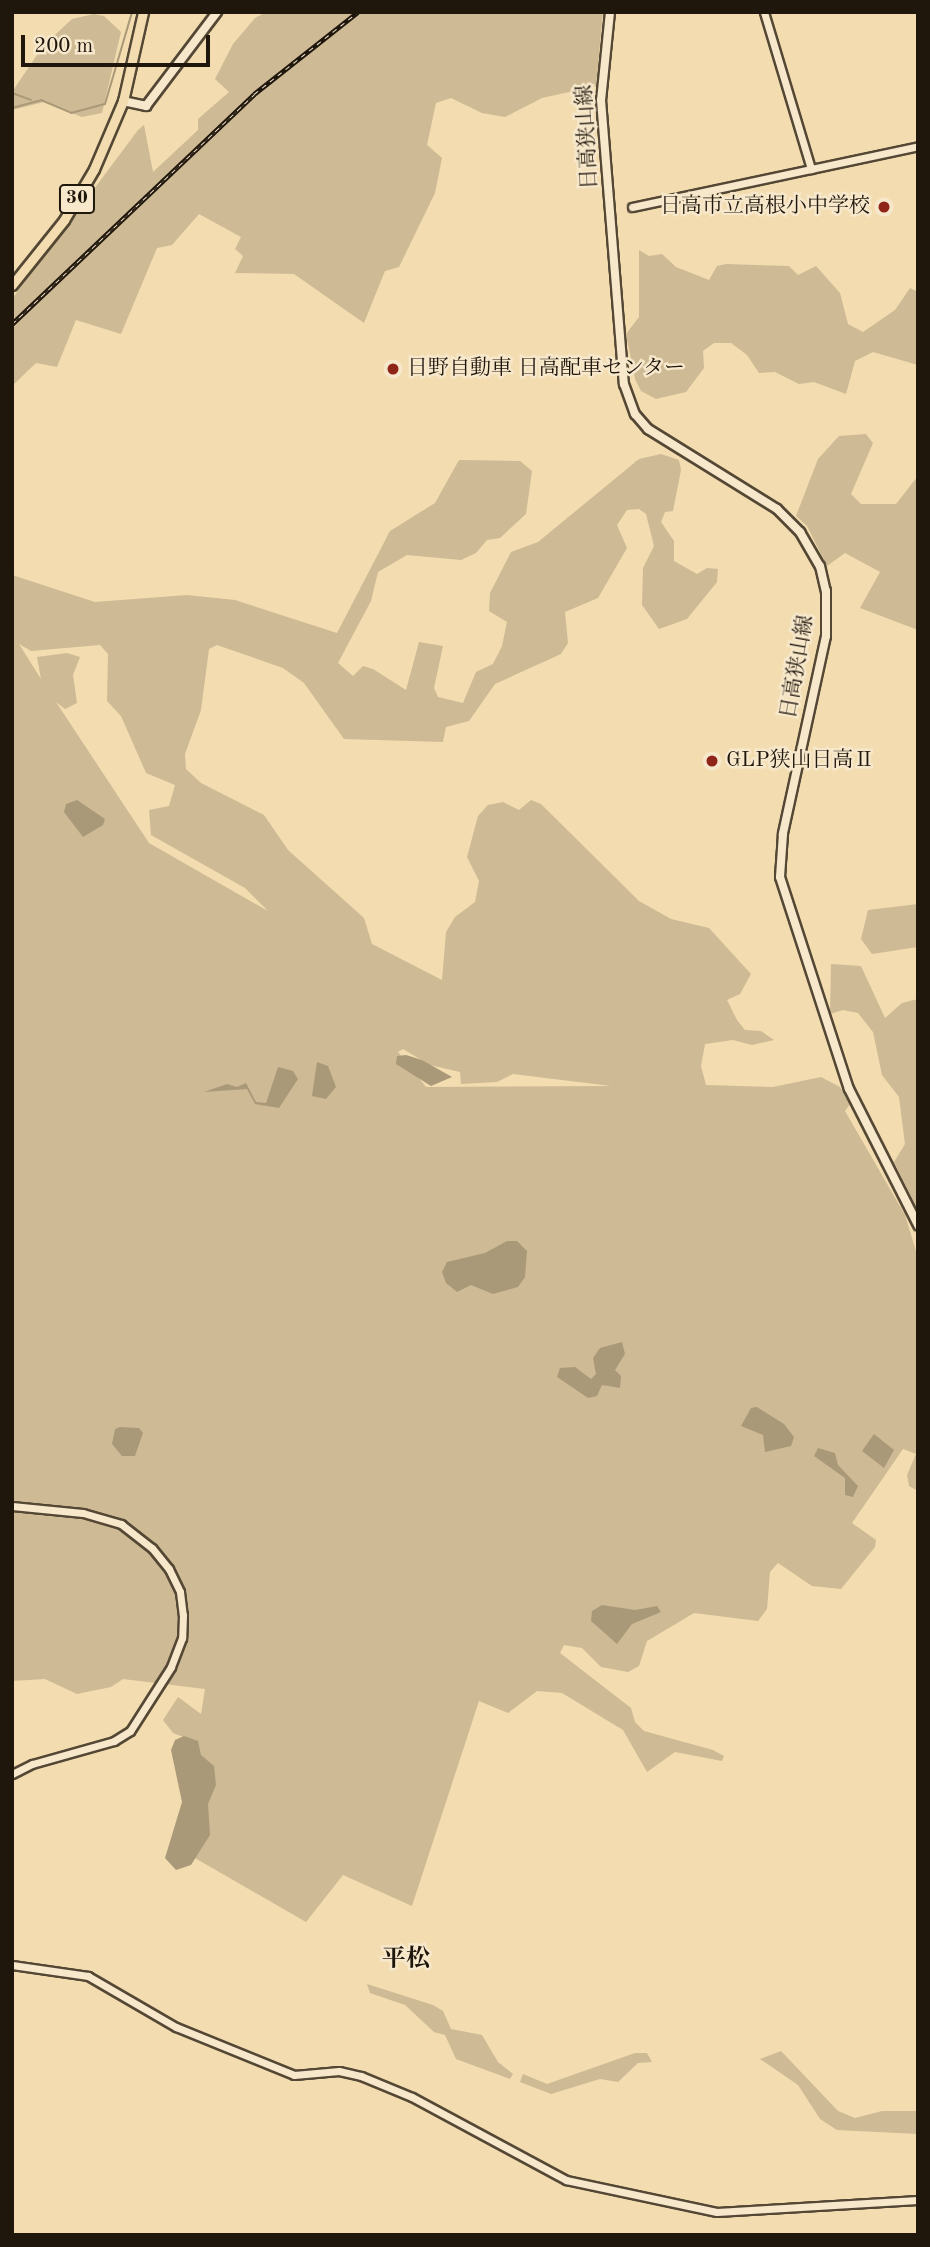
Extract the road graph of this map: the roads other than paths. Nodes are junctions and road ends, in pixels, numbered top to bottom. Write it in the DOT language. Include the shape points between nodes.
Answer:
graph roads {
  1 [pos="143,12"];
  2 [pos="217,12"];
  3 [pos="610,12"];
  4 [pos="764,12"];
  5 [pos="122,101"];
  6 [pos="918,146"];
  7 [pos="811,169"];
  8 [pos="632,207"];
  9 [pos="12,285"];
  10 [pos="918,1225"];
  11 [pos="12,1506"];
  12 [pos="12,1774"];
  13 [pos="12,1965"];
  14 [pos="918,2200"];
  1 -- 5 [label="main road, 30"];
  2 -- 5 [label="main road" via="151,102 141,106"];
  3 -- 10 [label="main road, 日高狭山線" via="601,100 624,384 635,414 648,429 777,509 800,532 820,566 826,591 826,636 783,834 780,877 849,1089"];
  4 -- 7 [label="street"];
  5 -- 9 [label="main road, 30" via="70,212"];
  6 -- 7 [label="street"];
  7 -- 8 [label="street"];
  11 -- 12 [label="street" via="83,1513 121,1524 152,1548 169,1569 180,1592 183,1615 181,1638 170,1667 130,1731 114,1741"];
  13 -- 14 [label="street" via="88,1976 176,2027 294,2075 339,2071 361,2076 412,2097 566,2180 717,2211"];
}
